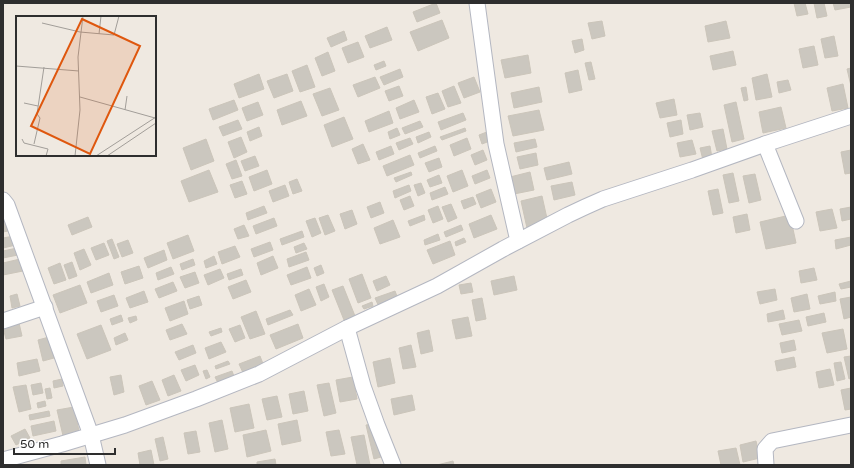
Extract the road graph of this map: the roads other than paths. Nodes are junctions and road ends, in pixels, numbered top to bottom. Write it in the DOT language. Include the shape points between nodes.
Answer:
graph roads {
  1 [pos="477,3"];
  2 [pos="851,116"];
  3 [pos="765,144"];
  4 [pos="3,200"];
  5 [pos="796,221"];
  6 [pos="518,242"];
  7 [pos="45,307"];
  8 [pos="3,321"];
  9 [pos="347,328"];
  10 [pos="851,425"];
  11 [pos="91,435"];
  12 [pos="3,460"];
  13 [pos="98,465"];
  14 [pos="393,465"];
  15 [pos="766,465"];
  1 -- 6 [label="street" via="496,144"];
  2 -- 3 [label="street"];
  3 -- 5 [label="street"];
  3 -- 6 [label="street" via="603,199"];
  4 -- 7 [label="street"];
  6 -- 9 [label="street" via="437,286"];
  7 -- 8 [label="street"];
  7 -- 11 [label="street"];
  9 -- 11 [label="street" via="259,374 125,425"];
  9 -- 14 [label="street" via="376,425"];
  10 -- 15 [label="street" via="772,441 766,449"];
  11 -- 12 [label="street"];
  11 -- 13 [label="street"];
}
